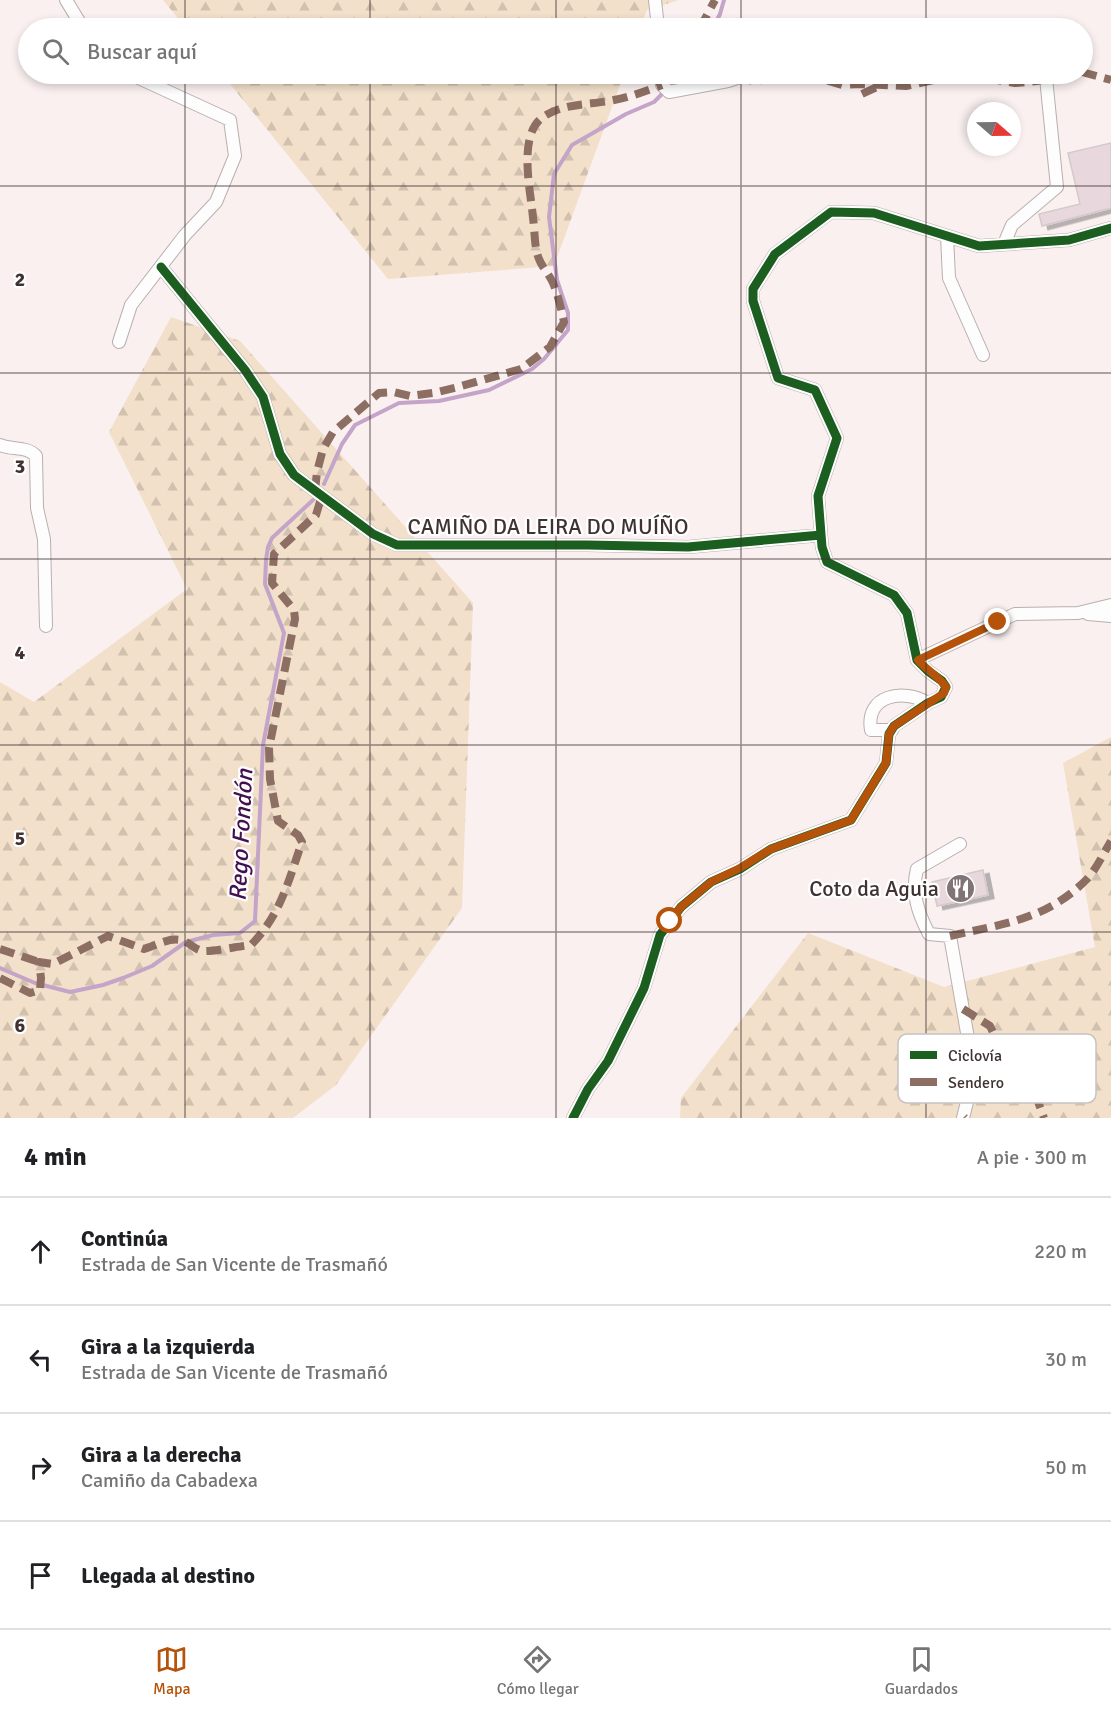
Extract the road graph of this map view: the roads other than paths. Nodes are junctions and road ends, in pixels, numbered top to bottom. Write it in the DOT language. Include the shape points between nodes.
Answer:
graph roads {
  1 [pos="66,0"];
  2 [pos="655,0"];
  3 [pos="77,18"];
  4 [pos="657,18"];
  5 [pos="152,84"];
  6 [pos="662,84"];
  7 [pos="712,84"];
  8 [pos="1047,84"];
  9 [pos="1111,228"];
  10 [pos="947,236"];
  11 [pos="1004,244"];
  12 [pos="161,267"];
  13 [pos="119,342"];
  14 [pos="983,355"];
  15 [pos="0,445"];
  16 [pos="821,535"];
  17 [pos="1111,605"];
  18 [pos="1078,613"];
  19 [pos="1111,616"];
  20 [pos="46,626"];
  21 [pos="918,660"];
  22 [pos="928,703"];
  23 [pos="892,730"];
  24 [pos="960,844"];
  25 [pos="967,1034"];
  26 [pos="967,1103"];
  27 [pos="573,1118"];
  28 [pos="963,1118"];
  1 -- 3 [label="street"];
  2 -- 4 [label="street"];
  5 -- 12 [label="street" via="230,120 235,156 216,202"];
  6 -- 7 [label="street" via="669,92"];
  8 -- 11 [label="street" via="1057,187 1012,225"];
  9 -- 11 [label="street" via="1069,240"];
  10 -- 11 [label="street" via="979,246"];
  10 -- 14 [label="street" via="949,278"];
  10 -- 16 [label="street" via="874,213 831,212 775,254 753,289 753,301 778,378 815,390 837,438 818,496"];
  12 -- 13 [label="street" via="131,305"];
  12 -- 16 [label="street, CAMIÑO DA LEIRA DO MUÍÑO" via="263,397 280,454 294,475 373,534 397,545 688,547"];
  15 -- 20 [label="street" via="31,450 36,456 37,508 44,539"];
  16 -- 21 [label="street" via="827,562 894,595 907,613"];
  17 -- 18 [label="street"];
  18 -- 19 [label="street"];
  18 -- 21 [label="street" via="1015,614"];
  21 -- 22 [label="street" via="946,687 941,697"];
  22 -- 23 [label="street"];
  22 -- 23 [label="street" via="903,694 883,700 874,707 869,721 871,730"];
  23 -- 27 [label="street" via="886,763 851,820 771,849 711,882 681,907 660,935 644,988 608,1062"];
  24 -- 25 [label="street" via="917,869 915,879 918,912 929,934 950,936"];
  26 -- 28 [label="street"];
}
